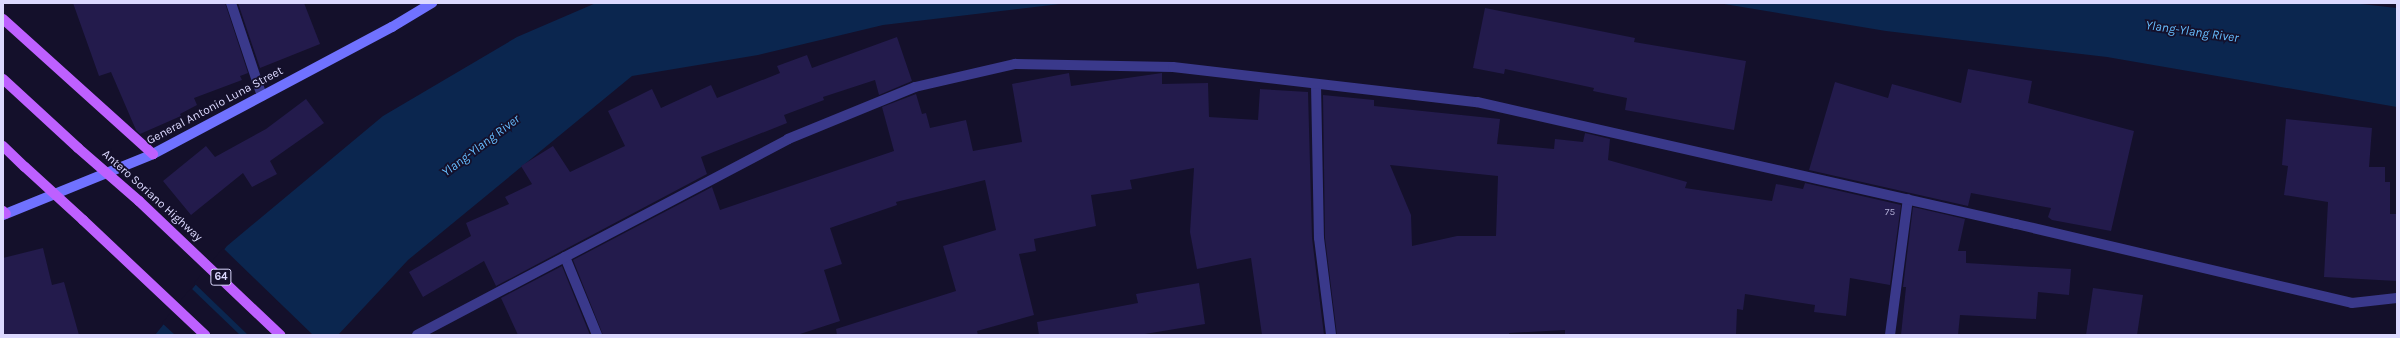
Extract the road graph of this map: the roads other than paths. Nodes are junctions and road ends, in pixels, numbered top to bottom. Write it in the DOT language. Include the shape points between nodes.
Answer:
graph roads {
  1 [pos="231,3"];
  2 [pos="432,3"];
  3 [pos="3,19"];
  4 [pos="3,79"];
  5 [pos="1316,84"];
  6 [pos="262,96"];
  7 [pos="3,146"];
  8 [pos="153,154"];
  9 [pos="1908,199"];
  10 [pos="4,214"];
  11 [pos="565,257"];
  12 [pos="2397,298"];
  13 [pos="205,335"];
  14 [pos="280,335"];
  15 [pos="418,335"];
  16 [pos="597,335"];
  17 [pos="1331,335"];
  18 [pos="1890,335"];
  1 -- 6 [label="street"];
  2 -- 6 [label="main road, General Antonio Luna Street"];
  3 -- 8 [label="main road"];
  4 -- 14 [label="main road, Antero Soriano Highway / 64, bridge" via="161,220"];
  5 -- 9 [label="street" via="1477,102"];
  5 -- 11 [label="street" via="1173,68 1015,64 931,83 914,87 788,139"];
  5 -- 17 [label="street" via="1319,238"];
  6 -- 8 [label="main road, General Antonio Luna Street"];
  7 -- 13 [label="main road, bridge"];
  8 -- 10 [label="main road, General Antonio Luna Street"];
  9 -- 12 [label="street" via="2352,303"];
  9 -- 18 [label="street"];
  11 -- 15 [label="street"];
  11 -- 16 [label="street"];
}
